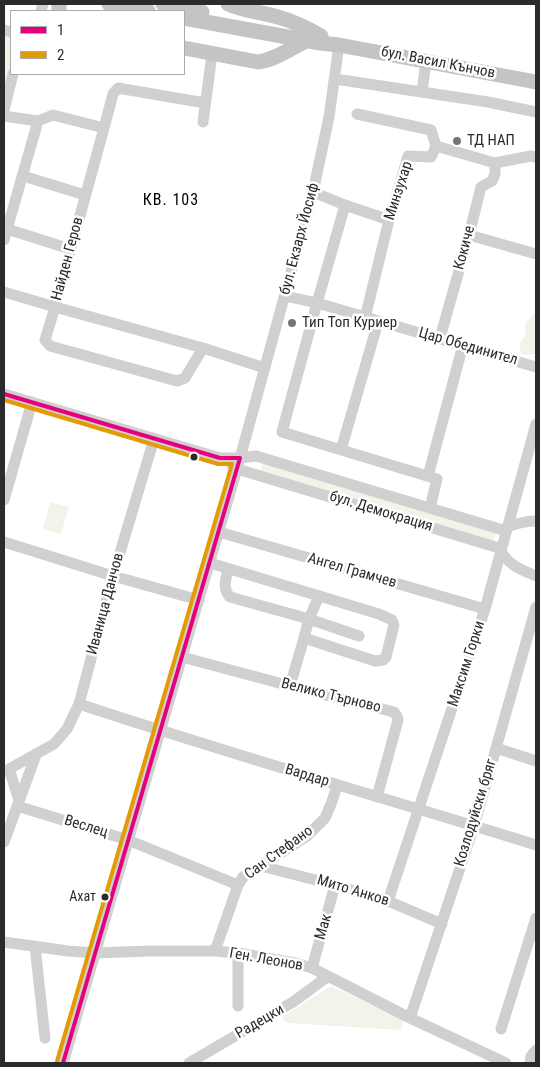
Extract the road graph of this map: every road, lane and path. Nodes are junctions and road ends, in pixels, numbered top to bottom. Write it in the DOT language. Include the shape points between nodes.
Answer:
graph roads {
  1 [pos="109,4"];
  2 [pos="163,4"];
  3 [pos="228,4"];
  4 [pos="142,10"];
  5 [pos="185,18"];
  6 [pos="248,30"];
  7 [pos="314,38"];
  8 [pos="339,45"];
  9 [pos="185,48"];
  10 [pos="212,54"];
  11 [pos="250,61"];
  12 [pos="426,61"];
  13 [pos="13,75"];
  14 [pos="335,79"];
  15 [pos="536,82"];
  16 [pos="422,92"];
  17 [pos="205,103"];
  18 [pos="4,110"];
  19 [pos="536,112"];
  20 [pos="357,114"];
  21 [pos="4,116"];
  22 [pos="38,121"];
  23 [pos="203,122"];
  24 [pos="104,128"];
  25 [pos="436,146"];
  26 [pos="536,157"];
  27 [pos="495,163"];
  28 [pos="23,176"];
  29 [pos="313,192"];
  30 [pos="86,195"];
  31 [pos="345,205"];
  32 [pos="390,220"];
  33 [pos="5,234"];
  34 [pos="470,235"];
  35 [pos="70,249"];
  36 [pos="536,254"];
  37 [pos="4,292"];
  38 [pos="285,296"];
  39 [pos="317,303"];
  40 [pos="54,307"];
  41 [pos="365,318"];
  42 [pos="378,322"];
  43 [pos="440,338"];
  44 [pos="463,345"];
  45 [pos="203,348"];
  46 [pos="536,367"];
  47 [pos="265,368"];
  48 [pos="4,394"];
  49 [pos="32,402"];
  50 [pos="536,424"];
  51 [pos="154,439"];
  52 [pos="340,450"];
  53 [pos="239,463"];
  54 [pos="428,476"];
  55 [pos="4,500"];
  56 [pos="430,508"];
  57 [pos="536,521"];
  58 [pos="509,526"];
  59 [pos="219,532"];
  60 [pos="4,542"];
  61 [pos="502,552"];
  62 [pos="210,563"];
  63 [pos="228,568"];
  64 [pos="113,576"];
  65 [pos="536,576"];
  66 [pos="319,596"];
  67 [pos="199,600"];
  68 [pos="536,607"];
  69 [pos="485,609"];
  70 [pos="309,619"];
  71 [pos="360,636"];
  72 [pos="304,638"];
  73 [pos="182,657"];
  74 [pos="290,686"];
  75 [pos="79,704"];
  76 [pos="161,731"];
  77 [pos="496,748"];
  78 [pos="36,755"];
  79 [pos="536,761"];
  80 [pos="6,767"];
  81 [pos="337,786"];
  82 [pos="376,797"];
  83 [pos="18,803"];
  84 [pos="419,809"];
  85 [pos="474,826"];
  86 [pos="128,840"];
  87 [pos="4,842"];
  88 [pos="536,845"];
  89 [pos="261,866"];
  90 [pos="238,885"];
  91 [pos="335,885"];
  92 [pos="388,901"];
  93 [pos="536,923"];
  94 [pos="442,924"];
  95 [pos="4,942"];
  96 [pos="35,946"];
  97 [pos="215,951"];
  98 [pos="96,953"];
  99 [pos="238,953"];
  100 [pos="312,968"];
  101 [pos="327,977"];
  102 [pos="238,1006"];
  103 [pos="410,1018"];
  104 [pos="501,1030"];
  105 [pos="45,1038"];
  106 [pos="536,1050"];
  107 [pos="63,1063"];
  108 [pos="189,1063"];
  109 [pos="506,1063"];
  110 [pos="530,1063"];
  1 -- 4 [label="main road"];
  2 -- 7 [label="main road, бул. Васил Кънчов"];
  3 -- 7 [label="main road" via="300,24"];
  5 -- 6 [label="main road, бул. Васил Кънчов"];
  6 -- 7 [label="main road, бул. Васил Кънчов"];
  6 -- 11 [label="main road" via="263,39 268,50 265,57"];
  7 -- 8 [label="main road, бул. Васил Кънчов"];
  7 -- 11 [label="main road" via="272,59"];
  8 -- 12 [label="main road, бул. Васил Кънчов"];
  8 -- 14 [label="street, бул. Екзарх Йосиф"];
  9 -- 10 [label="main road"];
  10 -- 11 [label="main road"];
  10 -- 17 [label="street"];
  12 -- 15 [label="main road, бул. Васил Кънчов"];
  12 -- 16 [label="street"];
  13 -- 18 [label="street"];
  14 -- 16 [label="street"];
  14 -- 29 [label="street, бул. Екзарх Йосиф"];
  16 -- 19 [label="street"];
  17 -- 23 [label="street"];
  17 -- 24 [label="street, Найден Геров" via="118,88 113,94"];
  20 -- 25 [label="street" via="432,130"];
  21 -- 22 [label="street"];
  22 -- 24 [label="street" via="54,115"];
  22 -- 28 [label="street"];
  24 -- 30 [label="street, Найден Геров"];
  25 -- 27 [label="street"];
  25 -- 32 [label="street, Минзухар" via="431,157 408,156"];
  26 -- 27 [label="street"];
  27 -- 34 [label="street, Кокиче" via="492,181 481,187"];
  28 -- 30 [label="street"];
  28 -- 33 [label="street"];
  29 -- 31 [label="street"];
  29 -- 38 [label="street, бул. Екзарх Йосиф"];
  30 -- 35 [label="street, Найден Геров"];
  31 -- 32 [label="street"];
  31 -- 39 [label="street"];
  32 -- 41 [label="street, Минзухар"];
  33 -- 35 [label="street"];
  34 -- 36 [label="street"];
  34 -- 43 [label="street, Кокиче"];
  35 -- 40 [label="street, Найден Геров"];
  37 -- 40 [label="street"];
  38 -- 39 [label="street, Цар Обединител"];
  38 -- 47 [label="street, бул. Екзарх Йосиф"];
  39 -- 41 [label="street, Цар Обединител"];
  39 -- 52 [label="street" via="282,432"];
  40 -- 45 [label="street, Найден Геров"];
  40 -- 45 [label="street" via="45,340 50,346 177,381 184,378"];
  41 -- 42 [label="street, Цар Обединител"];
  42 -- 43 [label="street, Цар Обединител"];
  42 -- 52 [label="street"];
  43 -- 44 [label="street, Цар Обединител"];
  44 -- 46 [label="street, Цар Обединител"];
  44 -- 54 [label="street"];
  45 -- 47 [label="street, Найден Геров"];
  47 -- 53 [label="street, бул. Екзарх Йосиф"];
  48 -- 49 [label="street, бул. Демокрация"];
  49 -- 51 [label="street, бул. Демокрация"];
  49 -- 55 [label="street"];
  50 -- 58 [label="street, Максим Горки"];
  51 -- 53 [label="street, бул. Демокрация"];
  51 -- 64 [label="street, Иваница Данчов"];
  52 -- 54 [label="street"];
  53 -- 56 [label="street, бул. Демокрация" via="256,456"];
  53 -- 59 [label="street, бул. Екзарх Йосиф"];
  53 -- 61 [label="street, бул. Демокрация" via="499,548"];
  54 -- 56 [label="street" via="437,479"];
  56 -- 58 [label="street, бул. Демокрация" via="503,530"];
  57 -- 58 [label="street, бул. Демокрация"];
  58 -- 61 [label="street, Максим Горки"];
  59 -- 62 [label="street, бул. Екзарх Йосиф"];
  59 -- 69 [label="street, Ангел Грамчев"];
  60 -- 64 [label="street"];
  61 -- 65 [label="street, бул. Демокрация" via="514,566"];
  61 -- 69 [label="street, Максим Горки"];
  62 -- 63 [label="street"];
  62 -- 67 [label="street, бул. Екзарх Йосиф"];
  63 -- 66 [label="street"];
  63 -- 70 [label="street" via="225,588 230,597"];
  64 -- 67 [label="street"];
  64 -- 75 [label="street, Иваница Данчов"];
  66 -- 70 [label="street"];
  66 -- 72 [label="street" via="392,620 394,625 386,656 375,661"];
  67 -- 73 [label="street, бул. Екзарх Йосиф"];
  68 -- 77 [label="street, Козлодуйски бряг"];
  69 -- 84 [label="street, Максим Горки"];
  70 -- 71 [label="street"];
  70 -- 72 [label="street"];
  72 -- 74 [label="street"];
  73 -- 74 [label="street, Велико Търново"];
  73 -- 76 [label="street, бул. Екзарх Йосиф"];
  74 -- 82 [label="street, Велико Търново" via="394,712 398,720"];
  75 -- 76 [label="street, Вардар"];
  75 -- 78 [label="street, Иваница Данчов" via="67,729 54,744"];
  76 -- 81 [label="street, Вардар"];
  76 -- 86 [label="street, бул. Екзарх Йосиф"];
  77 -- 79 [label="street"];
  77 -- 85 [label="street, Козлодуйски бряг"];
  78 -- 80 [label="street, Иваница Данчов"];
  78 -- 83 [label="street"];
  80 -- 83 [label="street"];
  81 -- 82 [label="street, Вардар"];
  81 -- 89 [label="street, Сан Стефано" via="325,818 307,836"];
  82 -- 84 [label="street, Вардар"];
  83 -- 86 [label="street, Веслец"];
  83 -- 87 [label="street"];
  84 -- 85 [label="street, Вардар"];
  84 -- 92 [label="street, Максим Горки"];
  85 -- 88 [label="street, Вардар"];
  85 -- 94 [label="street, Козлодуйски бряг"];
  86 -- 90 [label="street, Веслец"];
  86 -- 98 [label="street, бул. Екзарх Йосиф"];
  89 -- 90 [label="street, Сан Стефано" via="243,877"];
  89 -- 91 [label="street, Мито Анков"];
  90 -- 97 [label="street, Сан Стефано"];
  91 -- 92 [label="street, Мито Анков"];
  91 -- 100 [label="street, Мак"];
  92 -- 94 [label="street, Мито Анков"];
  93 -- 104 [label="street"];
  94 -- 103 [label="street, Козлодуйски бряг"];
  95 -- 96 [label="street, Ген. Леонов"];
  96 -- 98 [label="street, Ген. Леонов"];
  96 -- 105 [label="street"];
  97 -- 98 [label="street, Ген. Леонов"];
  97 -- 99 [label="street, Ген. Леонов"];
  98 -- 107 [label="street, бул. Екзарх Йосиф"];
  99 -- 100 [label="street, Ген. Леонов"];
  99 -- 102 [label="street"];
  100 -- 101 [label="street, Ген. Леонов"];
  101 -- 103 [label="street, Ген. Леонов"];
  101 -- 108 [label="street, Радецки" via="294,1002"];
  103 -- 109 [label="street, Ген. Леонов"];
  106 -- 110 [label="street"];
}
